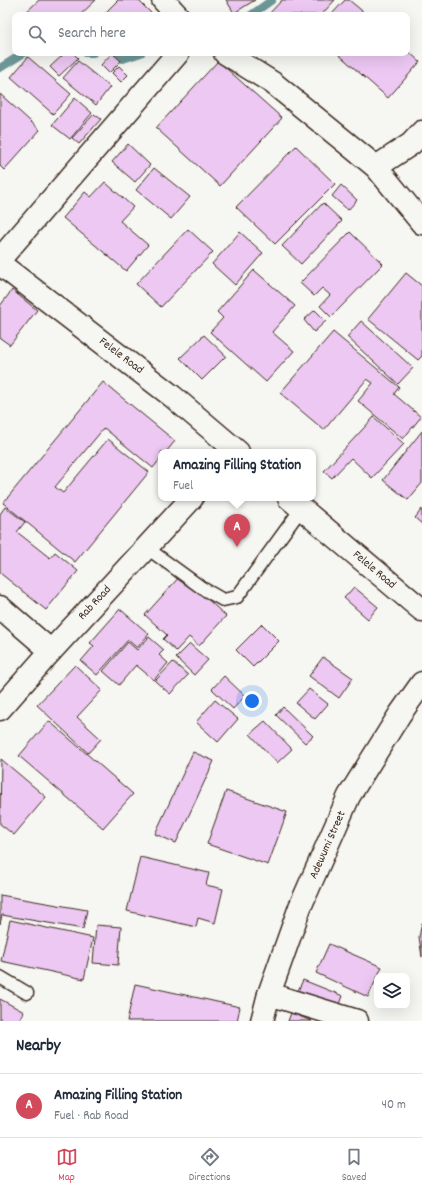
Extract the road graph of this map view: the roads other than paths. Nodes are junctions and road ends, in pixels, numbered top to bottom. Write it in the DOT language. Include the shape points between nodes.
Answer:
graph roads {
  1 [pos="163,0"];
  2 [pos="174,12"];
  3 [pos="175,56"];
  4 [pos="230,56"];
  5 [pos="422,132"];
  6 [pos="376,167"];
  7 [pos="422,224"];
  8 [pos="0,259"];
  9 [pos="0,264"];
  10 [pos="235,449"];
  11 [pos="189,501"];
  12 [pos="295,504"];
  13 [pos="147,548"];
  14 [pos="0,607"];
  15 [pos="422,610"];
  16 [pos="51,651"];
  17 [pos="422,682"];
  18 [pos="0,709"];
  19 [pos="0,977"];
  20 [pos="27,992"];
  21 [pos="269,994"];
  22 [pos="262,1021"];
  23 [pos="358,1021"];
  1 -- 2 [label="street"];
  3 -- 8 [label="street"];
  4 -- 6 [label="street" via="273,83"];
  5 -- 6 [label="street" via="411,144"];
  6 -- 7 [label="street"];
  9 -- 10 [label="street, Felele Road" via="172,396"];
  11 -- 13 [label="street, Rab Road"];
  12 -- 13 [label="lane" via="237,597 223,600"];
  12 -- 15 [label="street, Felele Road"];
  13 -- 16 [label="street, Rab Road"];
  14 -- 16 [label="street"];
  16 -- 18 [label="street, Rab Road"];
  17 -- 21 [label="street, Adewumi Street" via="349,796 300,907"];
  19 -- 20 [label="lane"];
  21 -- 22 [label="street, Adewumi Street"];
  21 -- 23 [label="street"];
}
